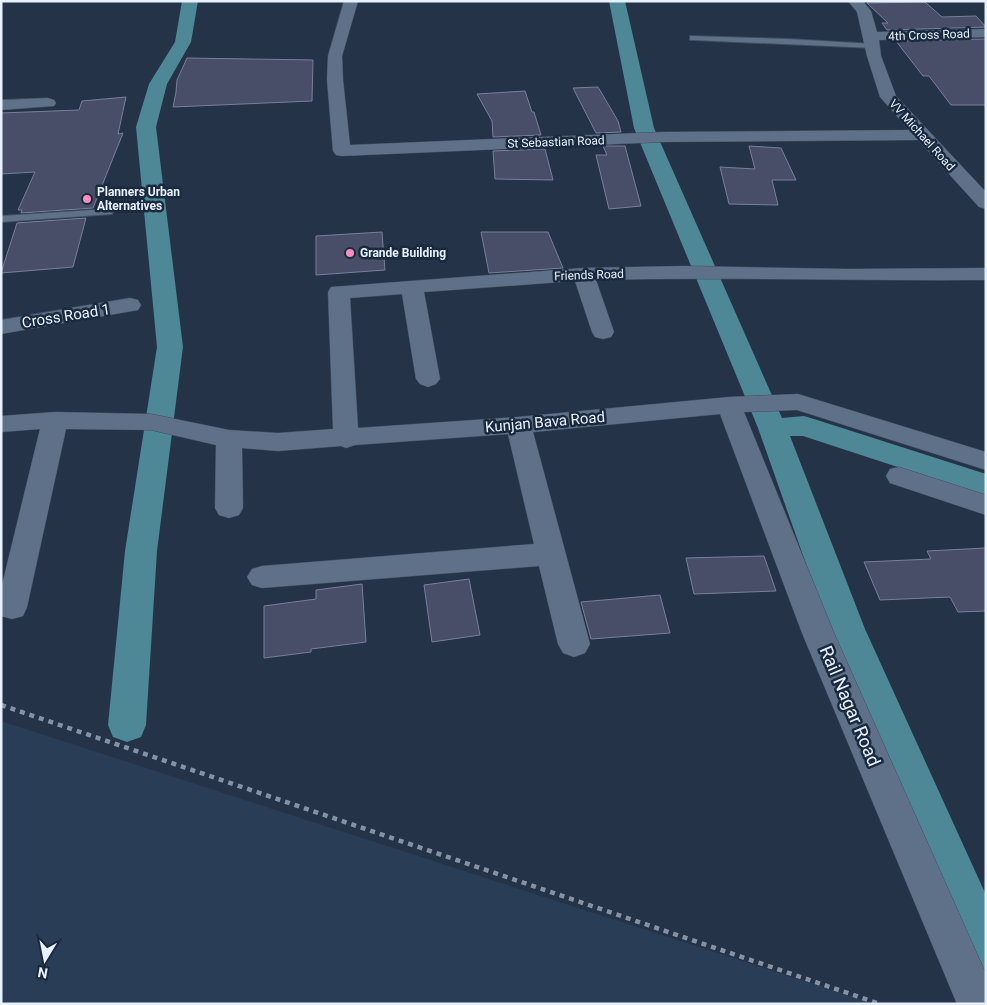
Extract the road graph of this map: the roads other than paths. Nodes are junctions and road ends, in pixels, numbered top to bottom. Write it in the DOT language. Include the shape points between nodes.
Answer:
graph roads {
  1 [pos="351,1"];
  2 [pos="855,1"];
  3 [pos="986,33"];
  4 [pos="694,38"];
  5 [pos="872,41"];
  6 [pos="48,103"];
  7 [pos="1,105"];
  8 [pos="923,135"];
  9 [pos="986,204"];
  10 [pos="108,212"];
  11 [pos="1,219"];
  12 [pos="583,274"];
  13 [pos="986,274"];
  14 [pos="412,287"];
  15 [pos="130,305"];
  16 [pos="1,326"];
  17 [pos="603,332"];
  18 [pos="428,379"];
  19 [pos="729,405"];
  20 [pos="55,420"];
  21 [pos="1,424"];
  22 [pos="518,425"];
  23 [pos="229,439"];
  24 [pos="346,439"];
  25 [pos="986,461"];
  26 [pos="899,476"];
  27 [pos="986,505"];
  28 [pos="229,508"];
  29 [pos="551,554"];
  30 [pos="262,577"];
  31 [pos="12,607"];
  32 [pos="574,644"];
  33 [pos="978,1004"];
  1 -- 8 [label="street, St Sebastian Road" via="335,56 342,151 651,138"];
  2 -- 5 [label="street, VV Michael Road" via="864,11"];
  3 -- 5 [label="street, 4th Cross Road"];
  4 -- 5 [label="lane"];
  5 -- 8 [label="street, VV Michael Road" via="888,98"];
  6 -- 7 [label="street"];
  8 -- 9 [label="street, VV Michael Road"];
  10 -- 11 [label="lane"];
  12 -- 13 [label="street, Friends Road"];
  12 -- 14 [label="street, Friends Road"];
  12 -- 17 [label="street"];
  14 -- 18 [label="street"];
  14 -- 24 [label="street, Friends Road" via="339,292"];
  15 -- 16 [label="street, Cross Road 1"];
  19 -- 22 [label="street, Kunjan Bava Road"];
  19 -- 25 [label="street, Kunjan Bava Road" via="798,402"];
  19 -- 33 [label="street, Rail Nagar Road" via="818,633"];
  20 -- 21 [label="street, Kunjan Bava Road"];
  20 -- 23 [label="street, Kunjan Bava Road" via="151,422"];
  20 -- 31 [label="street"];
  22 -- 24 [label="street, Kunjan Bava Road"];
  22 -- 29 [label="street"];
  23 -- 24 [label="street, Kunjan Bava Road" via="278,442"];
  23 -- 28 [label="street"];
  26 -- 27 [label="street"];
  29 -- 30 [label="street"];
  29 -- 32 [label="street"];
}
